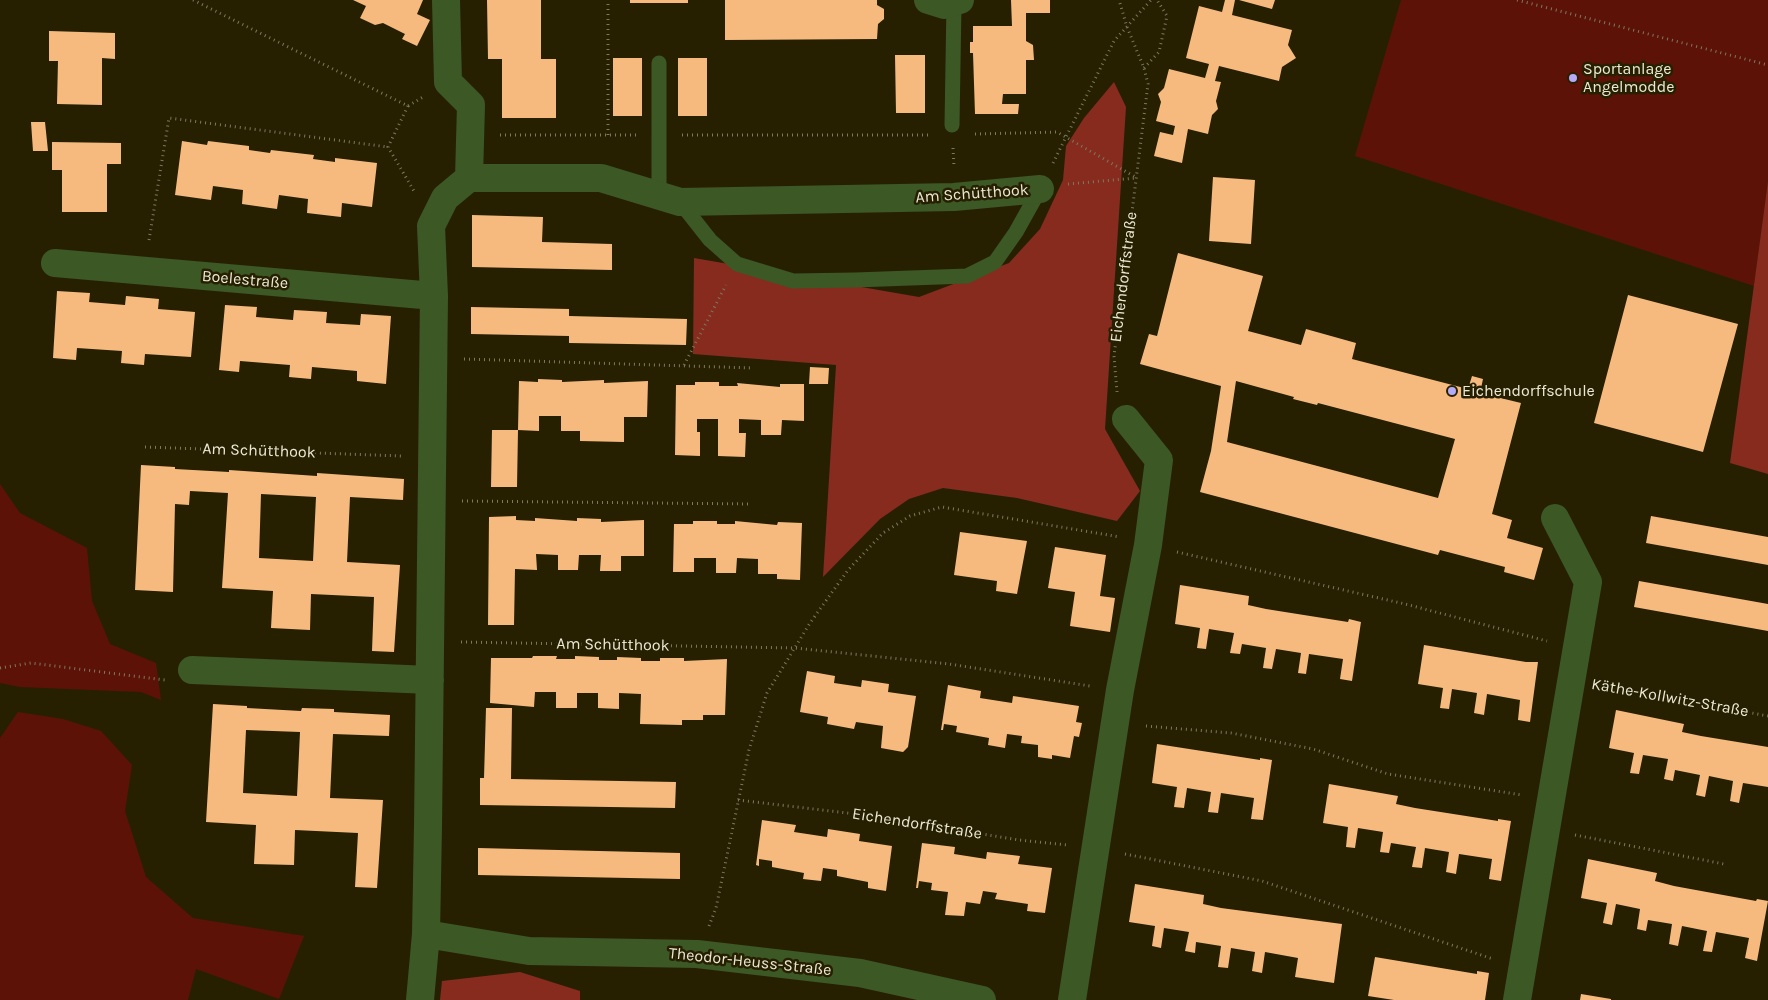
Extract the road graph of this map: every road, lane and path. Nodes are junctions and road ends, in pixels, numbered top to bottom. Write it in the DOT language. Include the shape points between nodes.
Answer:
graph roads {
  1 [pos="193,0"];
  2 [pos="446,0"];
  3 [pos="608,0"];
  4 [pos="1119,0"];
  5 [pos="1151,0"];
  6 [pos="1157,0"];
  7 [pos="1517,0"];
  8 [pos="947,1"];
  9 [pos="1127,27"];
  10 [pos="658,63"];
  11 [pos="1768,65"];
  12 [pos="1144,68"];
  13 [pos="448,82"];
  14 [pos="408,106"];
  15 [pos="953,130"];
  16 [pos="608,135"];
  17 [pos="659,135"];
  18 [pos="470,136"];
  19 [pos="1066,136"];
  20 [pos="388,147"];
  21 [pos="469,178"];
  22 [pos="1137,178"];
  23 [pos="1040,189"];
  24 [pos="954,197"];
  25 [pos="670,199"];
  26 [pos="433,222"];
  27 [pos="55,264"];
  28 [pos="737,264"];
  29 [pos="144,271"];
  30 [pos="434,296"];
  31 [pos="433,358"];
  32 [pos="683,366"];
  33 [pos="753,368"];
  34 [pos="1126,419"];
  35 [pos="145,447"];
  36 [pos="432,457"];
  37 [pos="432,501"];
  38 [pos="750,504"];
  39 [pos="1555,518"];
  40 [pos="1148,545"];
  41 [pos="430,642"];
  42 [pos="795,648"];
  43 [pos="1577,649"];
  44 [pos="0,668"];
  45 [pos="192,670"];
  46 [pos="430,680"];
  47 [pos="1572,680"];
  48 [pos="1120,690"];
  49 [pos="1768,716"];
  50 [pos="1115,723"];
  51 [pos="1552,798"];
  52 [pos="738,800"];
  53 [pos="1547,829"];
  54 [pos="1096,848"];
  55 [pos="1724,864"];
  56 [pos="426,934"];
  57 [pos="697,954"];
  58 [pos="1523,969"];
  59 [pos="420,1000"];
  60 [pos="982,1000"];
  61 [pos="1072,1000"];
  62 [pos="1517,1000"];
  1 -- 14 [label="path"];
  2 -- 13 [label="street"];
  3 -- 16 [label="path"];
  4 -- 9 [label="path, Eichendorffstraße"];
  5 -- 9 [label="path"];
  6 -- 12 [label="path" via="1167,16 1159,52"];
  7 -- 11 [label="path"];
  8 -- 15 [label="lane"];
  9 -- 12 [label="path, Eichendorffstraße"];
  9 -- 19 [label="path" via="1114,40"];
  10 -- 17 [label="lane"];
  12 -- 22 [label="path, Eichendorffstraße" via="1148,84"];
  13 -- 14 [label="path"];
  13 -- 18 [label="street" via="471,105"];
  14 -- 20 [label="path"];
  15 -- 17 [label="path"];
  15 -- 19 [label="path" via="1057,132"];
  15 -- 24 [label="path"];
  16 -- 17 [label="path"];
  16 -- 18 [label="path"];
  17 -- 25 [label="lane"];
  18 -- 21 [label="street"];
  19 -- 22 [label="path"];
  19 -- 23 [label="path"];
  20 -- 26 [label="path"];
  20 -- 29 [label="path" via="169,118"];
  21 -- 25 [label="street, Am Schütthook" via="600,178"];
  21 -- 26 [label="street" via="445,198"];
  22 -- 23 [label="path"];
  22 -- 34 [label="path, Eichendorffstraße" via="1114,356 1119,412"];
  23 -- 24 [label="street, Am Schütthook"];
  23 -- 28 [label="lane, Am Schütthook" via="995,262 967,276 793,281"];
  24 -- 25 [label="street, Am Schütthook"];
  25 -- 28 [label="lane, Am Schütthook"];
  26 -- 30 [label="street"];
  27 -- 29 [label="street, Boelestraße"];
  28 -- 32 [label="path"];
  29 -- 30 [label="street, Boelestraße"];
  30 -- 31 [label="street"];
  31 -- 32 [label="path"];
  31 -- 36 [label="street"];
  32 -- 33 [label="path"];
  34 -- 40 [label="street" via="1159,460"];
  35 -- 36 [label="path, Am Schütthook"];
  36 -- 37 [label="street"];
  37 -- 38 [label="path"];
  37 -- 41 [label="street"];
  39 -- 43 [label="street, Käthe-Kollwitz-Straße" via="1588,582"];
  40 -- 42 [label="path" via="1114,536 942,507 910,516 883,533 848,570"];
  40 -- 43 [label="path" via="1405,604"];
  40 -- 48 [label="street"];
  41 -- 42 [label="path, Am Schütthook"];
  41 -- 46 [label="street"];
  42 -- 48 [label="path" via="949,664"];
  42 -- 52 [label="path" via="767,694 749,750"];
  43 -- 47 [label="street, Käthe-Kollwitz-Straße"];
  44 -- 45 [label="path" via="31,663 162,681"];
  45 -- 46 [label="street"];
  46 -- 56 [label="street"];
  47 -- 49 [label="path, Käthe-Kollwitz-Straße"];
  47 -- 51 [label="street, Käthe-Kollwitz-Straße"];
  48 -- 50 [label="street"];
  50 -- 51 [label="path" via="1230,733 1313,750 1388,774 1499,793"];
  50 -- 54 [label="street"];
  51 -- 53 [label="street, Käthe-Kollwitz-Straße"];
  52 -- 54 [label="path, Eichendorffstraße"];
  52 -- 57 [label="path" via="716,908"];
  53 -- 55 [label="path"];
  53 -- 58 [label="street, Käthe-Kollwitz-Straße"];
  54 -- 58 [label="path, Eichendorffstraße" via="1262,881"];
  54 -- 61 [label="street"];
  56 -- 57 [label="street, Theodor-Heuss-Straße" via="529,951"];
  56 -- 59 [label="street"];
  57 -- 60 [label="street, Theodor-Heuss-Straße" via="860,973"];
  58 -- 62 [label="street, Käthe-Kollwitz-Straße"];
}
